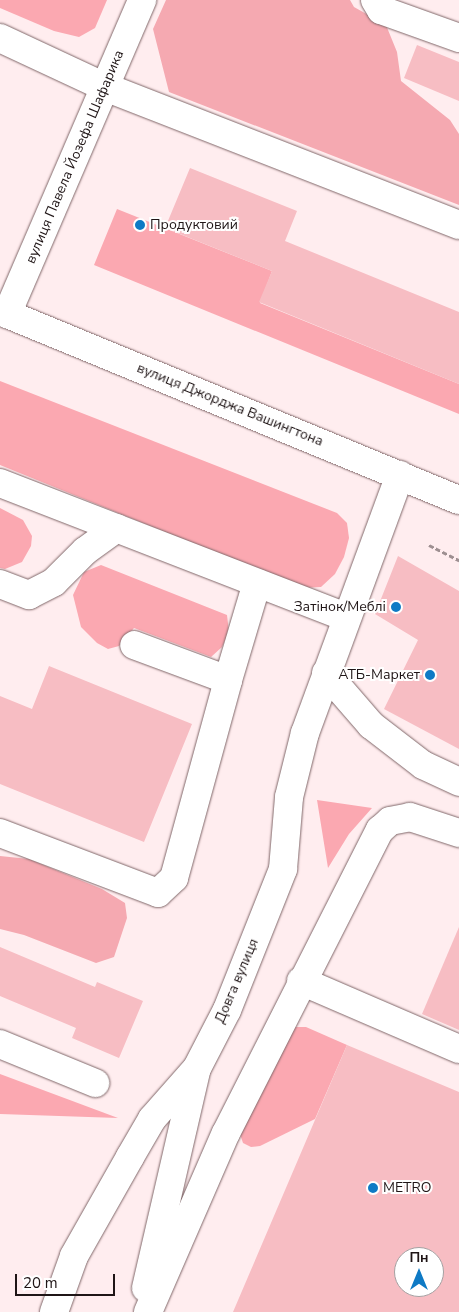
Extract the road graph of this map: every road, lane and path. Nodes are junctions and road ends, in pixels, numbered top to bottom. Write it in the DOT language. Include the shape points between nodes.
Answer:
graph roads {
  1 [pos="142,0"];
  2 [pos="375,0"];
  3 [pos="0,38"];
  4 [pos="459,38"];
  5 [pos="105,87"];
  6 [pos="459,225"];
  7 [pos="4,313"];
  8 [pos="400,475"];
  9 [pos="0,483"];
  10 [pos="459,500"];
  11 [pos="117,528"];
  12 [pos="429,545"];
  13 [pos="459,560"];
  14 [pos="257,583"];
  15 [pos="0,584"];
  16 [pos="346,617"];
  17 [pos="134,645"];
  18 [pos="326,673"];
  19 [pos="228,680"];
  20 [pos="459,782"];
  21 [pos="0,833"];
  22 [pos="459,833"];
  23 [pos="301,981"];
  24 [pos="0,1044"];
  25 [pos="459,1049"];
  26 [pos="197,1068"];
  27 [pos="95,1083"];
  28 [pos="54,1312"];
  29 [pos="140,1312"];
  30 [pos="148,1312"];
  1 -- 5 [label="main road, вулиця Павела Йозефа Шафарика"];
  2 -- 4 [label="main road" via="381,10"];
  3 -- 5 [label="main road"];
  5 -- 6 [label="main road"];
  5 -- 7 [label="main road, вулиця Павела Йозефа Шафарика"];
  7 -- 8 [label="main road, вулиця Джорджа Вашингтона"];
  8 -- 10 [label="main road, вулиця Джорджа Вашингтона"];
  8 -- 16 [label="main road, Довга вулиця"];
  9 -- 11 [label="main road"];
  11 -- 14 [label="main road"];
  11 -- 15 [label="main road" via="85,551 54,582 29,595"];
  12 -- 13 [label="path"];
  14 -- 16 [label="main road"];
  14 -- 19 [label="main road"];
  16 -- 18 [label="main road, Довга вулиця"];
  17 -- 19 [label="main road"];
  18 -- 20 [label="main road" via="371,725 423,765"];
  18 -- 26 [label="main road, Довга вулиця" via="305,733 289,797 282,869 227,1010"];
  19 -- 21 [label="main road" via="174,878 158,893"];
  22 -- 23 [label="main road" via="410,817 390,821 380,830"];
  23 -- 25 [label="main road"];
  23 -- 30 [label="main road" via="226,1133"];
  24 -- 27 [label="main road"];
  26 -- 28 [label="main road, Довга вулиця" via="147,1126 74,1256"];
  26 -- 29 [label="main road"];
}
